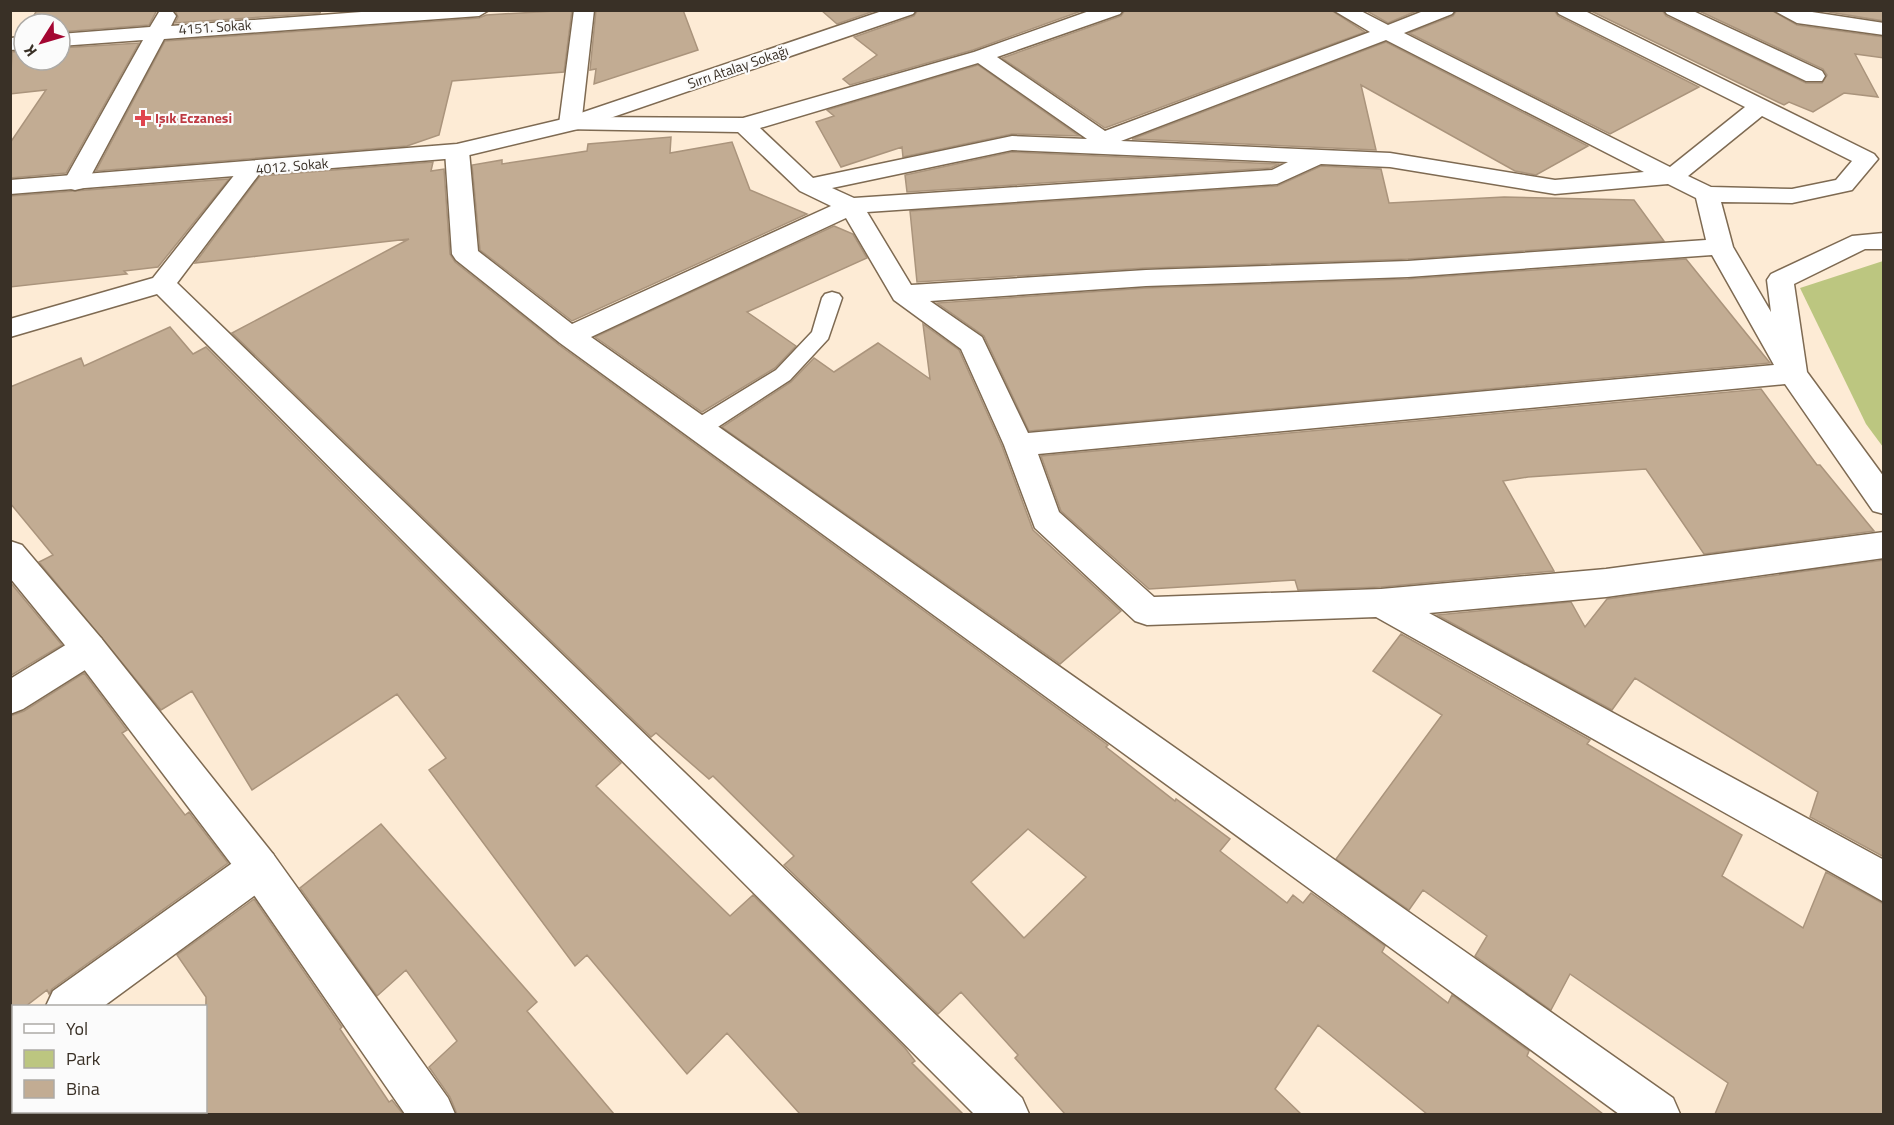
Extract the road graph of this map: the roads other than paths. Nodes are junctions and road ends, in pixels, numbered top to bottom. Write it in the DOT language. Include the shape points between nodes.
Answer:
graph roads {
  1 [pos="169,10"];
  2 [pos="478,10"];
  3 [pos="584,10"];
  4 [pos="906,10"];
  5 [pos="1113,10"];
  6 [pos="1343,10"];
  7 [pos="1445,10"];
  8 [pos="1566,10"];
  9 [pos="1674,10"];
  10 [pos="1783,10"];
  11 [pos="1873,28"];
  12 [pos="159,31"];
  13 [pos="1385,32"];
  14 [pos="72,39"];
  15 [pos="981,56"];
  16 [pos="1814,76"];
  17 [pos="1758,108"];
  18 [pos="570,124"];
  19 [pos="744,124"];
  20 [pos="457,151"];
  21 [pos="1317,157"];
  22 [pos="251,169"];
  23 [pos="1672,177"];
  24 [pos="75,183"];
  25 [pos="808,186"];
  26 [pos="10,187"];
  27 [pos="1707,194"];
  28 [pos="851,206"];
  29 [pos="1884,241"];
  30 [pos="1720,247"];
  31 [pos="162,284"];
  32 [pos="903,294"];
  33 [pos="832,298"];
  34 [pos="10,328"];
  35 [pos="570,336"];
  36 [pos="1793,373"];
  37 [pos="699,428"];
  38 [pos="1019,445"];
  39 [pos="1884,502"];
  40 [pos="1884,545"];
  41 [pos="10,554"];
  42 [pos="1381,603"];
  43 [pos="89,649"];
  44 [pos="10,698"];
  45 [pos="260,868"];
  46 [pos="1884,882"];
  47 [pos="69,1005"];
  48 [pos="432,1114"];
  49 [pos="1006,1114"];
  50 [pos="1657,1114"];
  1 -- 12 [label="street"];
  2 -- 12 [label="street, 4151. Sokak"];
  3 -- 18 [label="street"];
  4 -- 18 [label="street, Sırrı Atalay Sokağı"];
  5 -- 15 [label="street"];
  6 -- 13 [label="street"];
  7 -- 13 [label="street"];
  8 -- 17 [label="street"];
  9 -- 16 [label="street"];
  10 -- 11 [label="street" via="1797,17"];
  12 -- 14 [label="street, 4151. Sokak"];
  12 -- 24 [label="street"];
  13 -- 15 [label="street" via="1103,141"];
  13 -- 23 [label="street"];
  15 -- 19 [label="street"];
  17 -- 23 [label="street"];
  17 -- 27 [label="street" via="1866,159 1844,185 1792,195"];
  18 -- 19 [label="street"];
  18 -- 20 [label="street, 4012. Sokak"];
  19 -- 25 [label="street"];
  20 -- 22 [label="street, 4012. Sokak"];
  20 -- 35 [label="street" via="465,254"];
  21 -- 23 [label="street" via="1390,160 1555,187"];
  21 -- 25 [label="street" via="1012,143"];
  21 -- 28 [label="street" via="1276,177"];
  22 -- 24 [label="street, 4012. Sokak"];
  22 -- 31 [label="street"];
  23 -- 27 [label="street"];
  24 -- 26 [label="street, 4012. Sokak"];
  25 -- 28 [label="street"];
  27 -- 30 [label="street"];
  28 -- 32 [label="street"];
  28 -- 35 [label="street"];
  29 -- 36 [label="street" via="1861,241 1780,280"];
  30 -- 32 [label="street" via="1408,268 1146,278"];
  30 -- 36 [label="street"];
  31 -- 34 [label="street"];
  31 -- 49 [label="street"];
  32 -- 38 [label="street" via="972,344"];
  33 -- 37 [label="lane" via="821,334 783,375"];
  35 -- 37 [label="street"];
  36 -- 38 [label="street"];
  36 -- 39 [label="street"];
  37 -- 50 [label="street"];
  38 -- 42 [label="street" via="1046,519 1147,611"];
  40 -- 42 [label="street" via="1606,583"];
  41 -- 43 [label="street"];
  42 -- 46 [label="street"];
  43 -- 44 [label="street"];
  43 -- 45 [label="street"];
  45 -- 47 [label="street"];
  45 -- 48 [label="street"];
}
